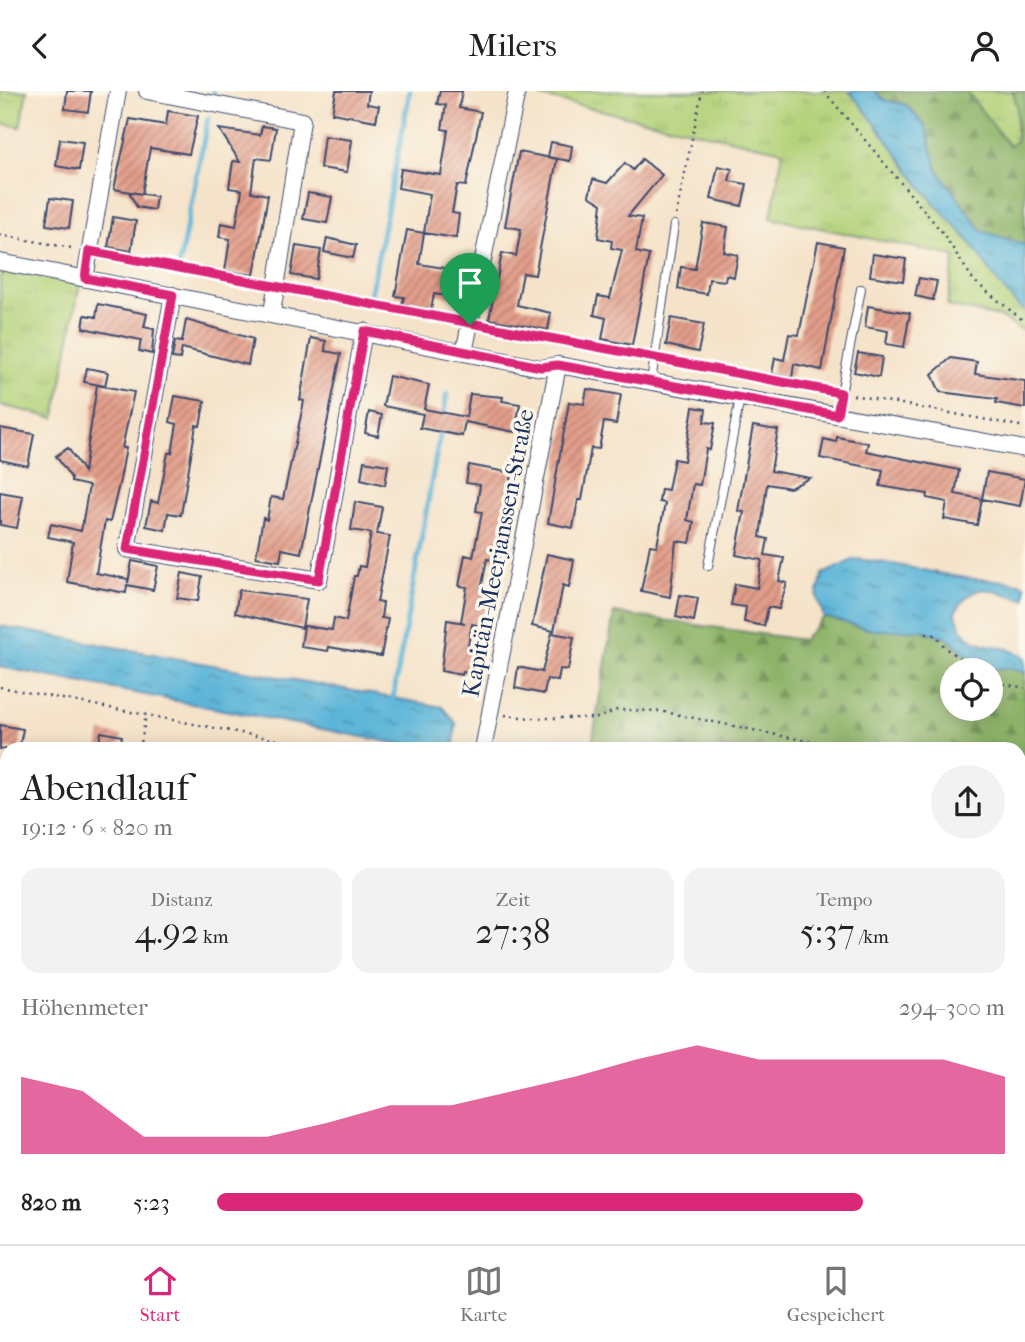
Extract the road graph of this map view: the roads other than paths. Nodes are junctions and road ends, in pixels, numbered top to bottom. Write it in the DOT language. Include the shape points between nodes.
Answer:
graph roads {
  1 [pos="118,91"];
  2 [pos="147,91"];
  3 [pos="517,91"];
  4 [pos="674,225"];
  5 [pos="0,262"];
  6 [pos="85,278"];
  7 [pos="861,289"];
  8 [pos="173,295"];
  9 [pos="272,313"];
  10 [pos="364,331"];
  11 [pos="464,352"];
  12 [pos="558,365"];
  13 [pos="651,382"];
  14 [pos="740,398"];
  15 [pos="837,415"];
  16 [pos="1025,449"];
  17 [pos="708,566"];
  18 [pos="484,742"];
  1 -- 6 [label="street"];
  2 -- 9 [label="street" via="302,121"];
  3 -- 11 [label="street"];
  4 -- 13 [label="lane"];
  5 -- 6 [label="street"];
  6 -- 8 [label="street"];
  7 -- 15 [label="lane"];
  8 -- 9 [label="street"];
  8 -- 10 [label="street" via="127,549 319,580"];
  9 -- 10 [label="street"];
  10 -- 11 [label="street"];
  11 -- 12 [label="street" via="541,367"];
  12 -- 13 [label="street"];
  12 -- 18 [label="street, Kapitän-Meerjanssen-Straße"];
  13 -- 14 [label="street"];
  14 -- 15 [label="street"];
  14 -- 17 [label="lane"];
  15 -- 16 [label="street"];
}
